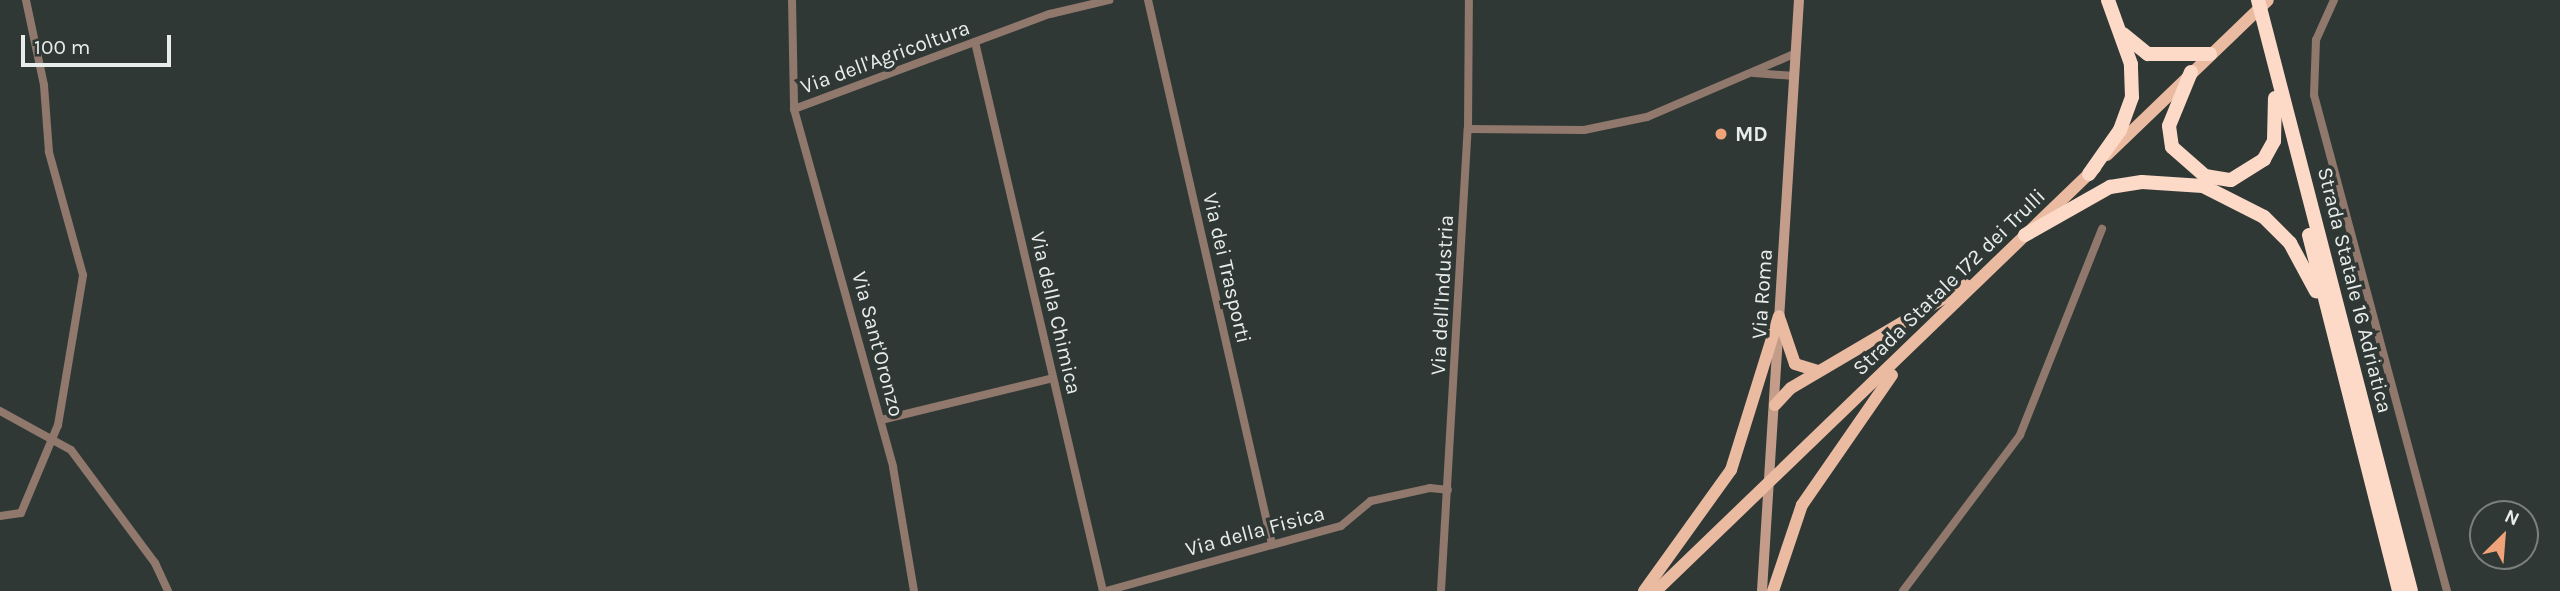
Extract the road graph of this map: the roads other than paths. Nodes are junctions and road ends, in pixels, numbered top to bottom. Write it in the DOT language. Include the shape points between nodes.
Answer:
graph roads {
  1 [pos="26,0"];
  2 [pos="792,0"];
  3 [pos="1109,0"];
  4 [pos="1148,0"];
  5 [pos="1469,0"];
  6 [pos="1799,0"];
  7 [pos="2109,0"];
  8 [pos="2249,0"];
  9 [pos="2258,0"];
  10 [pos="2268,0"];
  11 [pos="2334,0"];
  12 [pos="2116,24"];
  13 [pos="975,42"];
  14 [pos="1796,53"];
  15 [pos="2210,54"];
  16 [pos="2191,72"];
  17 [pos="1751,73"];
  18 [pos="1795,76"];
  19 [pos="2275,98"];
  20 [pos="794,109"];
  21 [pos="1468,129"];
  22 [pos="2089,174"];
  23 [pos="2102,229"];
  24 [pos="2025,235"];
  25 [pos="1990,269"];
  26 [pos="1779,316"];
  27 [pos="1935,323"];
  28 [pos="2337,351"];
  29 [pos="1819,371"];
  30 [pos="1053,378"];
  31 [pos="1775,405"];
  32 [pos="0,411"];
  33 [pos="881,419"];
  34 [pos="53,435"];
  35 [pos="1448,491"];
  36 [pos="0,516"];
  37 [pos="1272,544"];
  38 [pos="168,591"];
  39 [pos="914,591"];
  40 [pos="1105,591"];
  41 [pos="1441,591"];
  42 [pos="1644,591"];
  43 [pos="1656,591"];
  44 [pos="1762,591"];
  45 [pos="1773,591"];
  46 [pos="1903,591"];
  47 [pos="2399,591"];
  48 [pos="2411,591"];
  49 [pos="2446,591"];
  1 -- 34 [label="street" via="44,85 49,152 83,275"];
  2 -- 20 [label="street, Via Sant'Oronzo"];
  3 -- 13 [label="street, Via dell'Agricoltura"];
  4 -- 37 [label="street, Via dei Trasporti"];
  5 -- 21 [label="street, Via dell'Industria"];
  6 -- 14 [label="street, Via Roma"];
  7 -- 12 [label="highway"];
  8 -- 19 [label="highway, Strada Statale 16 Adriatica"];
  9 -- 48 [label="highway, Strada Statale 16 Adriatica"];
  10 -- 15 [label="main road, Strada Statale 172 dei Trulli"];
  11 -- 49 [label="street" via="2316,40 2314,96"];
  12 -- 15 [label="highway" via="2148,54"];
  12 -- 22 [label="highway" via="2131,64 2132,97 2120,130"];
  13 -- 20 [label="street, Via dell'Agricoltura"];
  13 -- 30 [label="street, Via della Chimica"];
  14 -- 17 [label="street"];
  14 -- 18 [label="street, Via Roma"];
  15 -- 16 [label="main road, Strada Statale 172 dei Trulli"];
  16 -- 19 [label="highway" via="2169,126 2172,147 2186,166 2206,176 2231,180 2264,159 2274,141"];
  16 -- 22 [label="main road, Strada Statale 172 dei Trulli"];
  17 -- 18 [label="street"];
  17 -- 21 [label="street" via="1647,117 1584,130"];
  18 -- 26 [label="street, Via Roma"];
  19 -- 28 [label="highway, Strada Statale 16 Adriatica"];
  20 -- 33 [label="street, Via Sant'Oronzo"];
  21 -- 35 [label="street, Via dell'Industria"];
  22 -- 24 [label="main road, Strada Statale 172 dei Trulli"];
  23 -- 46 [label="street" via="2020,435"];
  24 -- 25 [label="main road, Strada Statale 172 dei Trulli"];
  24 -- 28 [label="highway" via="2110,187 2169,181 2203,186 2264,217 2290,243"];
  25 -- 27 [label="main road, Strada Statale 172 dei Trulli"];
  25 -- 29 [label="main road"];
  26 -- 29 [label="main road" via="1787,354 1805,370"];
  26 -- 31 [label="street, Via Roma"];
  26 -- 42 [label="main road" via="1731,470"];
  27 -- 43 [label="main road, Strada Statale 172 dei Trulli"];
  27 -- 45 [label="main road" via="1825,464 1785,547"];
  28 -- 47 [label="highway, Strada Statale 16 Adriatica"];
  29 -- 31 [label="main road"];
  30 -- 33 [label="street"];
  30 -- 40 [label="street, Via della Chimica"];
  31 -- 44 [label="street, Via Roma"];
  32 -- 34 [label="street"];
  33 -- 39 [label="street, Via Sant'Oronzo"];
  34 -- 36 [label="street" via="21,513"];
  34 -- 38 [label="street" via="155,563"];
  35 -- 37 [label="street, Via della Fisica" via="1430,488 1371,501 1341,526"];
  35 -- 41 [label="street, Via dell'Industria"];
  37 -- 40 [label="street, Via della Fisica"];
}
